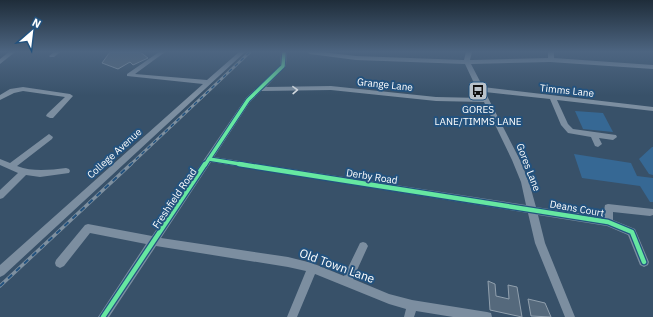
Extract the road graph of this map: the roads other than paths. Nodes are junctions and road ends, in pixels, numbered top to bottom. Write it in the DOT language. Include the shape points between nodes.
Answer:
graph roads {
  1 [pos="141,67"];
  2 [pos="225,67"];
  3 [pos="282,67"];
  4 [pos="469,67"];
  5 [pos="208,82"];
  6 [pos="259,89"];
  7 [pos="480,89"];
  8 [pos="0,98"];
  9 [pos="554,99"];
  10 [pos="485,100"];
  11 [pos="653,109"];
  12 [pos="50,116"];
  13 [pos="594,134"];
  14 [pos="49,137"];
  15 [pos="613,137"];
  16 [pos="598,144"];
  17 [pos="209,159"];
  18 [pos="0,162"];
  19 [pos="11,166"];
  20 [pos="66,171"];
  21 [pos="24,172"];
  22 [pos="0,195"];
  23 [pos="532,208"];
  24 [pos="650,212"];
  25 [pos="608,222"];
  26 [pos="154,241"];
  27 [pos="363,246"];
  28 [pos="644,262"];
  29 [pos="60,263"];
  30 [pos="312,268"];
  31 [pos="0,272"];
  32 [pos="346,282"];
  33 [pos="412,305"];
  34 [pos="292,316"];
  35 [pos="103,317"];
  36 [pos="410,317"];
  37 [pos="487,317"];
  38 [pos="570,317"];
  1 -- 5 [label="street" via="129,75"];
  2 -- 5 [label="street, College Avenue"];
  3 -- 6 [label="street, Freshfield Road"];
  4 -- 7 [label="street, Gores Lane"];
  5 -- 31 [label="street, College Avenue"];
  6 -- 10 [label="street, Grange Lane, one-way" via="331,88 436,99"];
  6 -- 17 [label="street, Freshfield Road" via="248,100"];
  7 -- 9 [label="street, Timms Lane"];
  7 -- 10 [label="street, Gores Lane"];
  8 -- 12 [label="street" via="12,91 23,89 70,96"];
  9 -- 11 [label="street, Timms Lane"];
  9 -- 13 [label="street" via="568,128"];
  10 -- 23 [label="street, Gores Lane" via="516,160"];
  13 -- 15 [label="street"];
  13 -- 16 [label="street"];
  14 -- 19 [label="street"];
  17 -- 23 [label="street, Derby Road"];
  17 -- 26 [label="street, Freshfield Road"];
  18 -- 19 [label="street"];
  19 -- 21 [label="street"];
  20 -- 21 [label="street" via="40,174"];
  21 -- 22 [label="street"];
  23 -- 25 [label="street, Deans Court"];
  23 -- 38 [label="street, Gores Lane" via="540,243"];
  24 -- 25 [label="street, Deans Court" via="608,208"];
  25 -- 28 [label="street, Deans Court" via="632,232"];
  26 -- 29 [label="street, Old Town Lane" via="88,228"];
  26 -- 30 [label="street, Old Town Lane" via="278,259"];
  26 -- 35 [label="street, Freshfield Road"];
  27 -- 32 [label="street"];
  30 -- 32 [label="street, Old Town Lane"];
  30 -- 34 [label="street"];
  32 -- 33 [label="street, Old Town Lane"];
  33 -- 36 [label="street"];
  33 -- 37 [label="street, Old Town Lane"];
}
